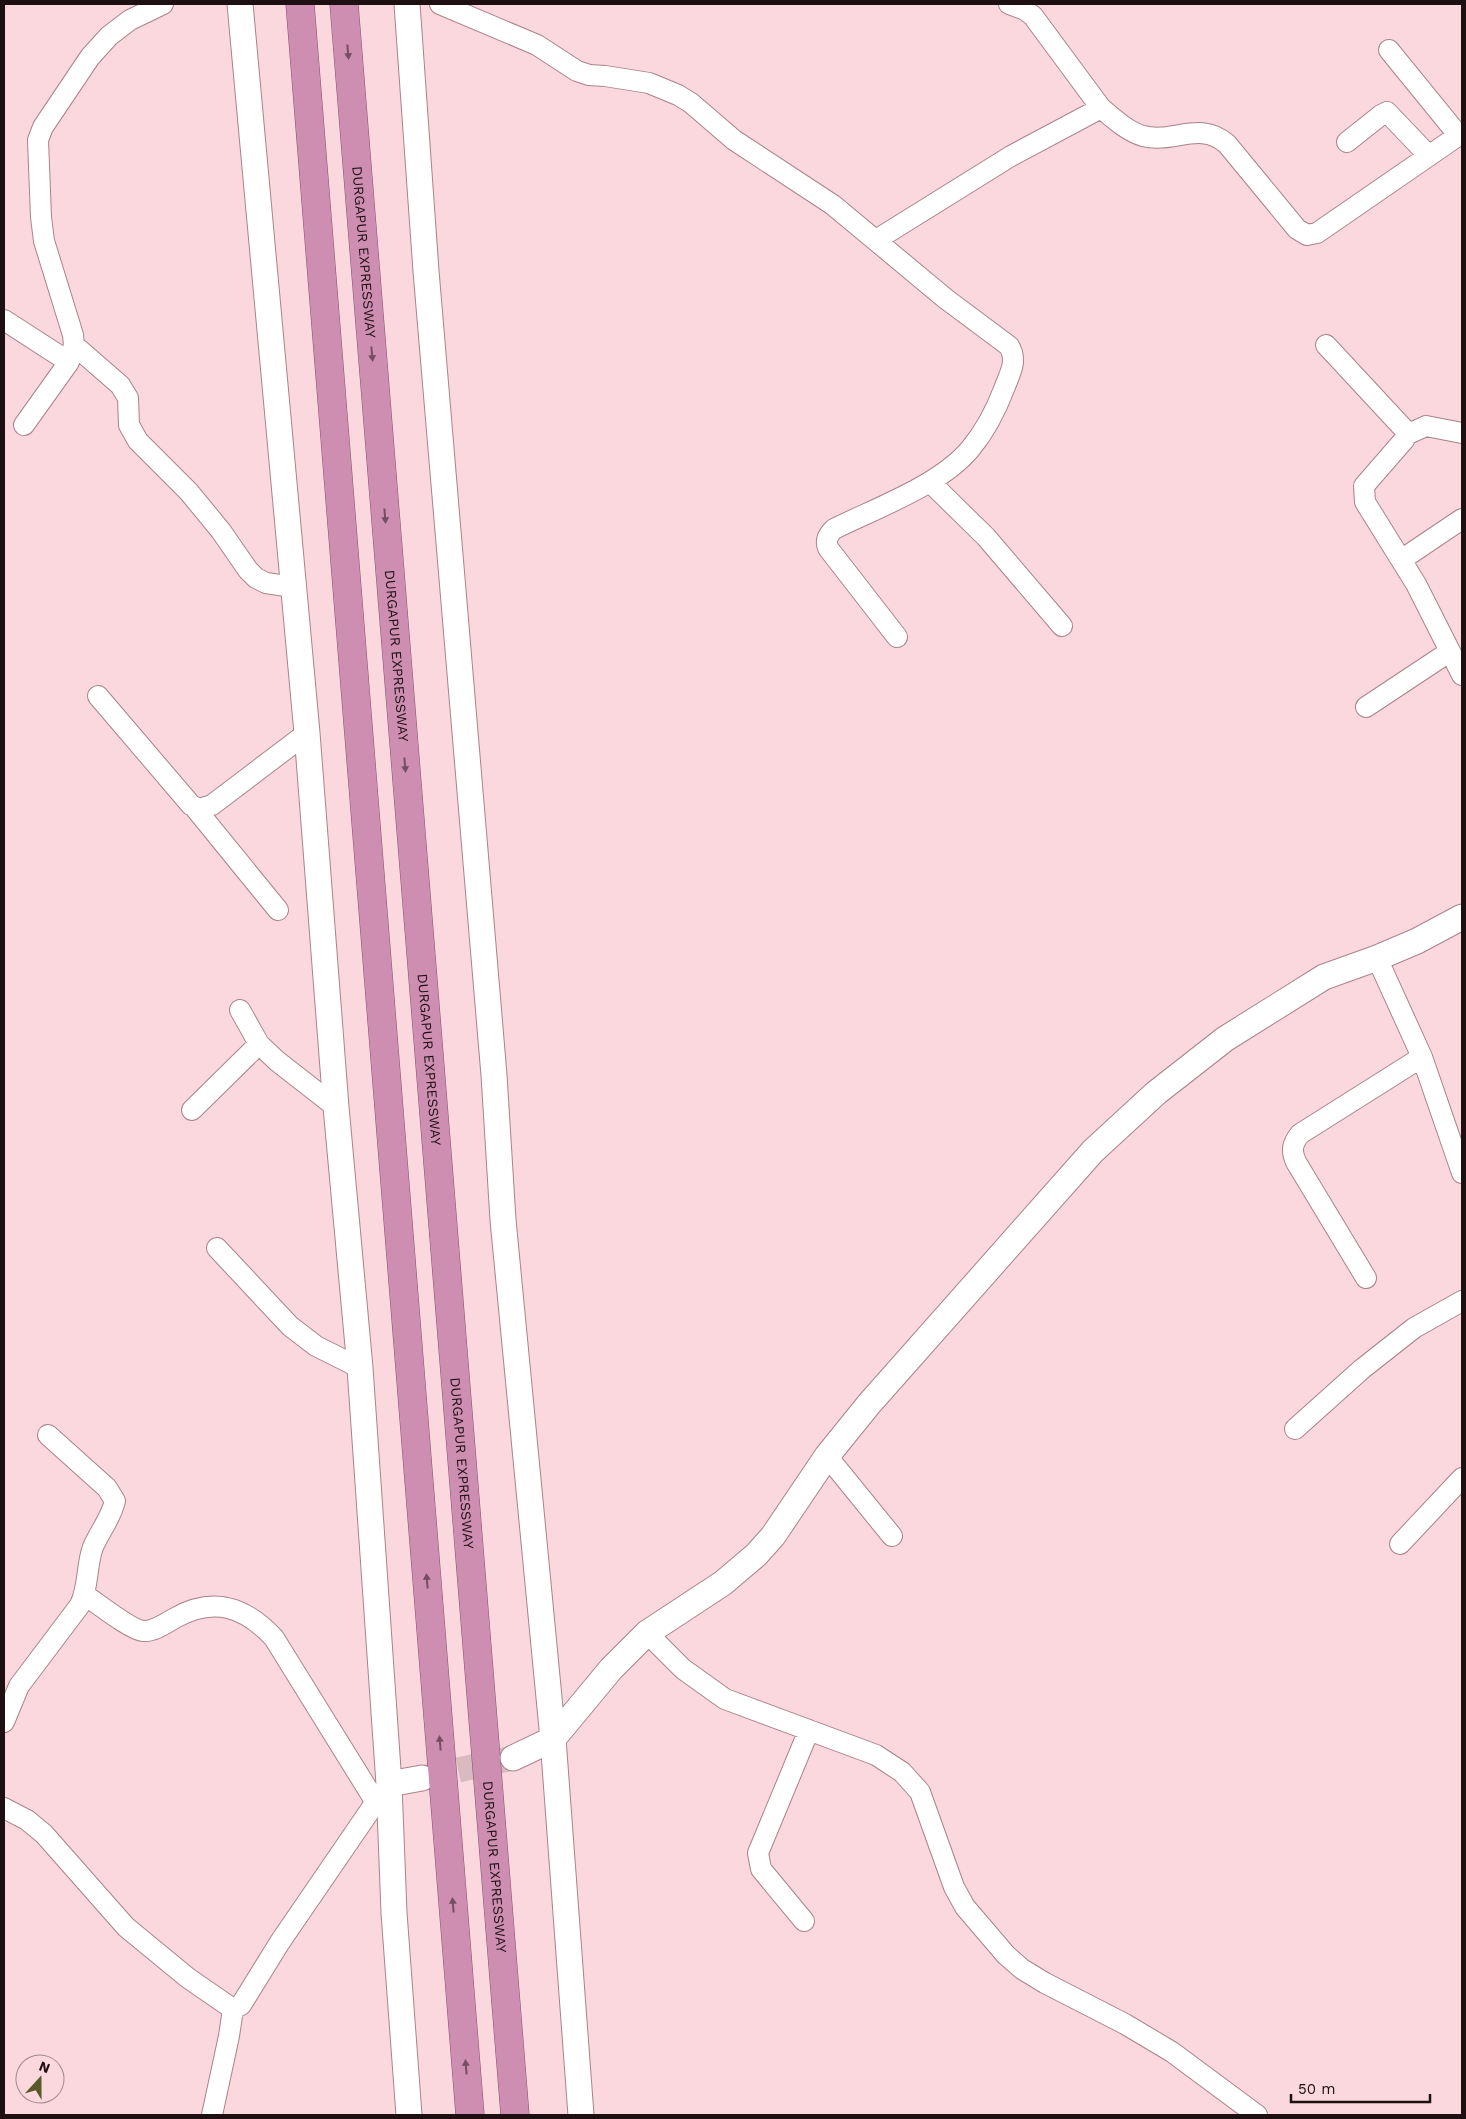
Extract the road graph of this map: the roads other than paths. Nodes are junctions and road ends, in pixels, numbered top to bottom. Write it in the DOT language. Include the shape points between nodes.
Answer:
graph roads {
  1 [pos="163,4"];
  2 [pos="240,4"];
  3 [pos="300,4"];
  4 [pos="344,4"];
  5 [pos="407,4"];
  6 [pos="440,4"];
  7 [pos="1022,6"];
  8 [pos="1389,50"];
  9 [pos="1101,108"];
  10 [pos="1461,134"];
  11 [pos="1346,142"];
  12 [pos="1429,156"];
  13 [pos="876,240"];
  14 [pos="4,320"];
  15 [pos="1326,345"];
  16 [pos="71,354"];
  17 [pos="24,425"];
  18 [pos="1462,434"];
  19 [pos="1406,435"];
  20 [pos="930,482"];
  21 [pos="1462,519"];
  22 [pos="1401,560"];
  23 [pos="293,587"];
  24 [pos="1062,626"];
  25 [pos="897,637"];
  26 [pos="1449,652"];
  27 [pos="1462,675"];
  28 [pos="98,696"];
  29 [pos="1366,707"];
  30 [pos="307,733"];
  31 [pos="195,808"];
  32 [pos="278,910"];
  33 [pos="1462,917"];
  34 [pos="1377,958"];
  35 [pos="240,1010"];
  36 [pos="260,1044"];
  37 [pos="1422,1057"];
  38 [pos="336,1106"];
  39 [pos="192,1110"];
  40 [pos="1462,1173"];
  41 [pos="217,1248"];
  42 [pos="1366,1278"];
  43 [pos="1462,1301"];
  44 [pos="360,1368"];
  45 [pos="1295,1429"];
  46 [pos="48,1435"];
  47 [pos="828,1456"];
  48 [pos="1462,1478"];
  49 [pos="892,1536"];
  50 [pos="1400,1544"];
  51 [pos="85,1595"];
  52 [pos="647,1633"];
  53 [pos="4,1722"];
  54 [pos="809,1730"];
  55 [pos="553,1739"];
  56 [pos="513,1758"];
  57 [pos="422,1778"];
  58 [pos="382,1792"];
  59 [pos="4,1808"];
  60 [pos="804,1921"];
  61 [pos="233,2009"];
  62 [pos="212,2115"];
  63 [pos="408,2115"];
  64 [pos="470,2115"];
  65 [pos="515,2115"];
  66 [pos="581,2115"];
  67 [pos="1257,2115"];
  1 -- 16 [label="street" via="130,20 109,36 90,57 43,127 38,140 44,241 73,335"];
  2 -- 23 [label="street"];
  64 -- 3 [label="highway, one-way"];
  4 -- 65 [label="highway, DURGAPUR EXPRESSWAY, one-way"];
  5 -- 55 [label="street" via="503,1220"];
  6 -- 13 [label="street" via="537,45 577,71 649,83 678,95 734,140 833,205"];
  7 -- 9 [label="street"];
  8 -- 10 [label="street"];
  9 -- 12 [label="street" via="1119,123 1145,136 1203,132 1218,136 1296,229 1307,235 1317,233"];
  9 -- 13 [label="street" via="1011,156"];
  10 -- 12 [label="street"];
  11 -- 12 [label="street" via="1387,112"];
  13 -- 20 [label="street" via="946,299 1009,346 1014,354 998,404 982,433 955,464"];
  14 -- 16 [label="street"];
  15 -- 19 [label="street" via="1396,419"];
  16 -- 17 [label="street"];
  16 -- 23 [label="street" via="120,385 128,398 129,425 138,441 190,492 248,570 266,583"];
  18 -- 19 [label="street" via="1426,426"];
  19 -- 22 [label="street" via="1370,478 1363,492 1369,511"];
  20 -- 24 [label="street" via="992,543"];
  20 -- 25 [label="street" via="834,529 827,539 828,548"];
  21 -- 22 [label="street"];
  22 -- 26 [label="street"];
  23 -- 30 [label="street"];
  26 -- 27 [label="street"];
  26 -- 29 [label="street"];
  28 -- 31 [label="street"];
  30 -- 31 [label="street" via="212,805"];
  30 -- 38 [label="street"];
  31 -- 32 [label="street"];
  33 -- 34 [label="street" via="1425,938"];
  34 -- 37 [label="street"];
  34 -- 47 [label="street" via="1324,977 1225,1039 1124,1121 1033,1217 869,1404"];
  35 -- 36 [label="street"];
  36 -- 38 [label="street"];
  36 -- 39 [label="street"];
  37 -- 40 [label="street"];
  37 -- 42 [label="street" via="1300,1134 1293,1147 1296,1162"];
  38 -- 44 [label="street"];
  41 -- 44 [label="street" via="290,1326 316,1346"];
  43 -- 45 [label="street" via="1414,1328"];
  44 -- 58 [label="street"];
  46 -- 51 [label="street" via="107,1488 115,1501 90,1556"];
  47 -- 49 [label="street"];
  47 -- 52 [label="street" via="773,1536 756,1555 723,1583"];
  48 -- 50 [label="street"];
  51 -- 53 [label="street" via="19,1686"];
  51 -- 58 [label="street" via="130,1626 143,1631 151,1631 197,1609 230,1608 253,1618 274,1638"];
  52 -- 54 [label="street" via="683,1669 718,1695"];
  52 -- 55 [label="street" via="611,1668"];
  54 -- 60 [label="street" via="758,1854 761,1869"];
  54 -- 67 [label="street" via="876,1755 913,1782 920,1792 954,1887 965,1907 1022,1969 1151,2039"];
  55 -- 56 [label="street"];
  55 -- 66 [label="street"];
  57 -- 58 [label="street"];
  58 -- 61 [label="street" via="241,2005"];
  58 -- 63 [label="street"];
  59 -- 61 [label="street" via="44,1834 126,1928"];
  61 -- 62 [label="street"];
}
